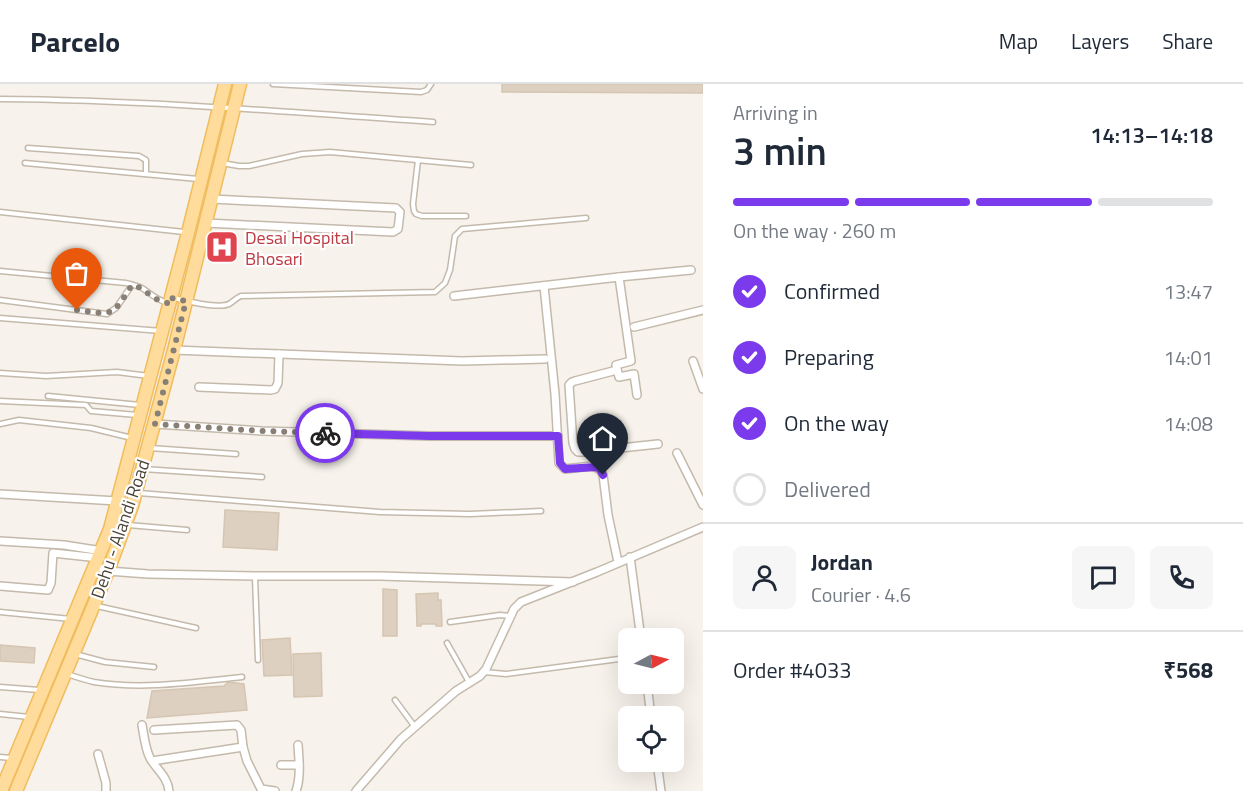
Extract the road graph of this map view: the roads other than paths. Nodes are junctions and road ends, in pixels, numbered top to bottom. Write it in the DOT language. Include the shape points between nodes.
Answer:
graph roads {
  1 [pos="225,84"];
  2 [pos="240,84"];
  3 [pos="273,84"];
  4 [pos="431,84"];
  5 [pos="0,99"];
  6 [pos="218,107"];
  7 [pos="234,109"];
  8 [pos="433,122"];
  9 [pos="28,148"];
  10 [pos="418,160"];
  11 [pos="25,163"];
  12 [pos="220,163"];
  13 [pos="471,165"];
  14 [pos="146,174"];
  15 [pos="202,180"];
  16 [pos="212,199"];
  17 [pos="0,212"];
  18 [pos="466,216"];
  19 [pos="585,219"];
  20 [pos="206,223"];
  21 [pos="188,233"];
  22 [pos="691,270"];
  23 [pos="0,271"];
  24 [pos="619,277"];
  25 [pos="132,285"];
  26 [pos="544,286"];
  27 [pos="454,296"];
  28 [pos="0,300"];
  29 [pos="171,301"];
  30 [pos="186,301"];
  31 [pos="703,310"];
  32 [pos="0,318"];
  33 [pos="634,327"];
  34 [pos="163,331"];
  35 [pos="174,350"];
  36 [pos="279,354"];
  37 [pos="545,359"];
  38 [pos="693,361"];
  39 [pos="617,370"];
  40 [pos="0,373"];
  41 [pos="151,376"];
  42 [pos="199,387"];
  43 [pos="703,389"];
  44 [pos="637,394"];
  45 [pos="48,396"];
  46 [pos="0,401"];
  47 [pos="142,410"];
  48 [pos="0,424"];
  49 [pos="155,424"];
  50 [pos="558,436"];
  51 [pos="134,438"];
  52 [pos="658,444"];
  53 [pos="148,447"];
  54 [pos="677,453"];
  55 [pos="236,454"];
  56 [pos="142,468"];
  57 [pos="262,477"];
  58 [pos="135,493"];
  59 [pos="0,494"];
  60 [pos="117,501"];
  61 [pos="703,505"];
  62 [pos="541,511"];
  63 [pos="125,525"];
  64 [pos="703,527"];
  65 [pos="187,530"];
  66 [pos="0,541"];
  67 [pos="630,557"];
  68 [pos="99,558"];
  69 [pos="618,562"];
  70 [pos="108,571"];
  71 [pos="255,576"];
  72 [pos="573,582"];
  73 [pos="0,586"];
  74 [pos="93,605"];
  75 [pos="0,612"];
  76 [pos="510,616"];
  77 [pos="73,619"];
  78 [pos="450,622"];
  79 [pos="196,628"];
  80 [pos="640,628"];
  81 [pos="447,643"];
  82 [pos="73,654"];
  83 [pos="618,659"];
  84 [pos="258,660"];
  85 [pos="154,667"];
  86 [pos="483,672"];
  87 [pos="65,674"];
  88 [pos="242,678"];
  89 [pos="469,683"];
  90 [pos="0,687"];
  91 [pos="43,690"];
  92 [pos="395,700"];
  93 [pos="0,714"];
  94 [pos="32,718"];
  95 [pos="142,725"];
  96 [pos="415,727"];
  97 [pos="154,730"];
  98 [pos="298,745"];
  99 [pos="243,747"];
  100 [pos="98,754"];
  101 [pos="0,757"];
  102 [pos="15,759"];
  103 [pos="152,761"];
  104 [pos="281,765"];
  105 [pos="299,765"];
  106 [pos="658,772"];
  107 [pos="2,791"];
  108 [pos="16,791"];
  109 [pos="106,791"];
  110 [pos="169,791"];
  111 [pos="275,791"];
  112 [pos="296,791"];
  113 [pos="356,791"];
  114 [pos="661,791"];
  1 -- 6 [label="main road, Dehu - Alandi Road"];
  2 -- 7 [label="main road, Dehu - Alandi Road"];
  3 -- 4 [label="lane" via="421,92"];
  5 -- 6 [label="lane"];
  6 -- 7 [label="lane"];
  6 -- 15 [label="main road, Dehu - Alandi Road"];
  7 -- 8 [label="lane"];
  7 -- 12 [label="main road, Dehu - Alandi Road"];
  9 -- 14 [label="lane" via="139,156 146,159"];
  10 -- 12 [label="lane" via="316,152 249,166"];
  10 -- 13 [label="lane"];
  10 -- 18 [label="lane" via="413,204 416,214"];
  11 -- 14 [label="lane"];
  12 -- 16 [label="main road, Dehu - Alandi Road"];
  14 -- 15 [label="lane"];
  15 -- 21 [label="main road, Dehu - Alandi Road"];
  16 -- 20 [label="main road, Dehu - Alandi Road"];
  16 -- 20 [label="street" via="396,208 400,212 398,229 393,232"];
  17 -- 21 [label="lane"];
  19 -- 30 [label="lane" via="462,229 455,236 445,283 435,292 255,295 241,296 218,306"];
  20 -- 30 [label="main road, Dehu - Alandi Road"];
  21 -- 29 [label="main road, Dehu - Alandi Road"];
  22 -- 24 [label="street"];
  23 -- 25 [label="lane"];
  24 -- 26 [label="street"];
  24 -- 39 [label="street" via="631,362 616,365"];
  25 -- 28 [label="lane" via="107,314"];
  25 -- 29 [label="lane" via="160,301"];
  26 -- 27 [label="street"];
  26 -- 50 [label="street"];
  29 -- 30 [label="lane"];
  29 -- 34 [label="main road, Dehu - Alandi Road"];
  30 -- 35 [label="main road, Dehu - Alandi Road"];
  31 -- 33 [label="street"];
  32 -- 34 [label="lane"];
  34 -- 41 [label="main road, Dehu - Alandi Road"];
  35 -- 36 [label="street"];
  35 -- 49 [label="main road, Dehu - Alandi Road"];
  36 -- 37 [label="street" via="462,361"];
  36 -- 42 [label="street" via="275,389"];
  38 -- 43 [label="street"];
  39 -- 44 [label="street" via="619,377 634,374"];
  39 -- 52 [label="street" via="569,385 575,449 583,452"];
  40 -- 41 [label="lane" via="46,376 117,372"];
  41 -- 47 [label="main road, Dehu - Alandi Road"];
  45 -- 47 [label="lane"];
  46 -- 47 [label="lane" via="86,405 91,411"];
  47 -- 51 [label="main road, Dehu - Alandi Road"];
  48 -- 51 [label="lane" via="19,420 91,428"];
  49 -- 50 [label="street" via="417,436"];
  49 -- 53 [label="main road, Dehu - Alandi Road"];
  50 -- 69 [label="street" via="561,466 596,467 603,475"];
  51 -- 60 [label="main road, Dehu - Alandi Road"];
  53 -- 55 [label="lane"];
  53 -- 56 [label="main road, Dehu - Alandi Road"];
  54 -- 61 [label="street"];
  56 -- 57 [label="lane"];
  56 -- 58 [label="main road, Dehu - Alandi Road"];
  58 -- 62 [label="lane" via="380,512"];
  58 -- 63 [label="main road, Dehu - Alandi Road"];
  59 -- 60 [label="street"];
  60 -- 68 [label="main road, Dehu - Alandi Road"];
  63 -- 65 [label="lane"];
  63 -- 70 [label="main road, Dehu - Alandi Road"];
  64 -- 67 [label="street"];
  66 -- 68 [label="street" via="75,547"];
  67 -- 69 [label="street"];
  67 -- 80 [label="street"];
  68 -- 70 [label="street"];
  68 -- 73 [label="street" via="53,553 48,590"];
  68 -- 77 [label="main road, Dehu - Alandi Road"];
  69 -- 72 [label="street"];
  70 -- 71 [label="street"];
  70 -- 74 [label="main road, Dehu - Alandi Road"];
  71 -- 72 [label="street"];
  71 -- 84 [label="lane"];
  72 -- 76 [label="street" via="521,602"];
  74 -- 79 [label="lane"];
  74 -- 82 [label="main road, Dehu - Alandi Road"];
  75 -- 77 [label="lane"];
  76 -- 78 [label="lane"];
  76 -- 86 [label="street"];
  77 -- 91 [label="main road, Dehu - Alandi Road"];
  81 -- 89 [label="lane"];
  82 -- 85 [label="lane"];
  82 -- 87 [label="main road, Dehu - Alandi Road"];
  83 -- 86 [label="lane" via="506,674"];
  86 -- 89 [label="street"];
  87 -- 88 [label="lane" via="93,682 138,686"];
  87 -- 108 [label="main road, Dehu - Alandi Road"];
  89 -- 96 [label="street"];
  90 -- 91 [label="lane"];
  91 -- 94 [label="main road, Dehu - Alandi Road"];
  92 -- 96 [label="lane"];
  93 -- 94 [label="lane"];
  94 -- 102 [label="main road, Dehu - Alandi Road"];
  95 -- 103 [label="street"];
  96 -- 113 [label="street"];
  97 -- 99 [label="street" via="237,725"];
  98 -- 105 [label="street"];
  99 -- 103 [label="street"];
  99 -- 111 [label="street" via="261,789"];
  100 -- 109 [label="street"];
  101 -- 102 [label="lane"];
  102 -- 107 [label="main road, Dehu - Alandi Road"];
  103 -- 110 [label="street" via="168,783"];
  104 -- 105 [label="street"];
  105 -- 112 [label="street"];
  106 -- 114 [label="street"];
}
